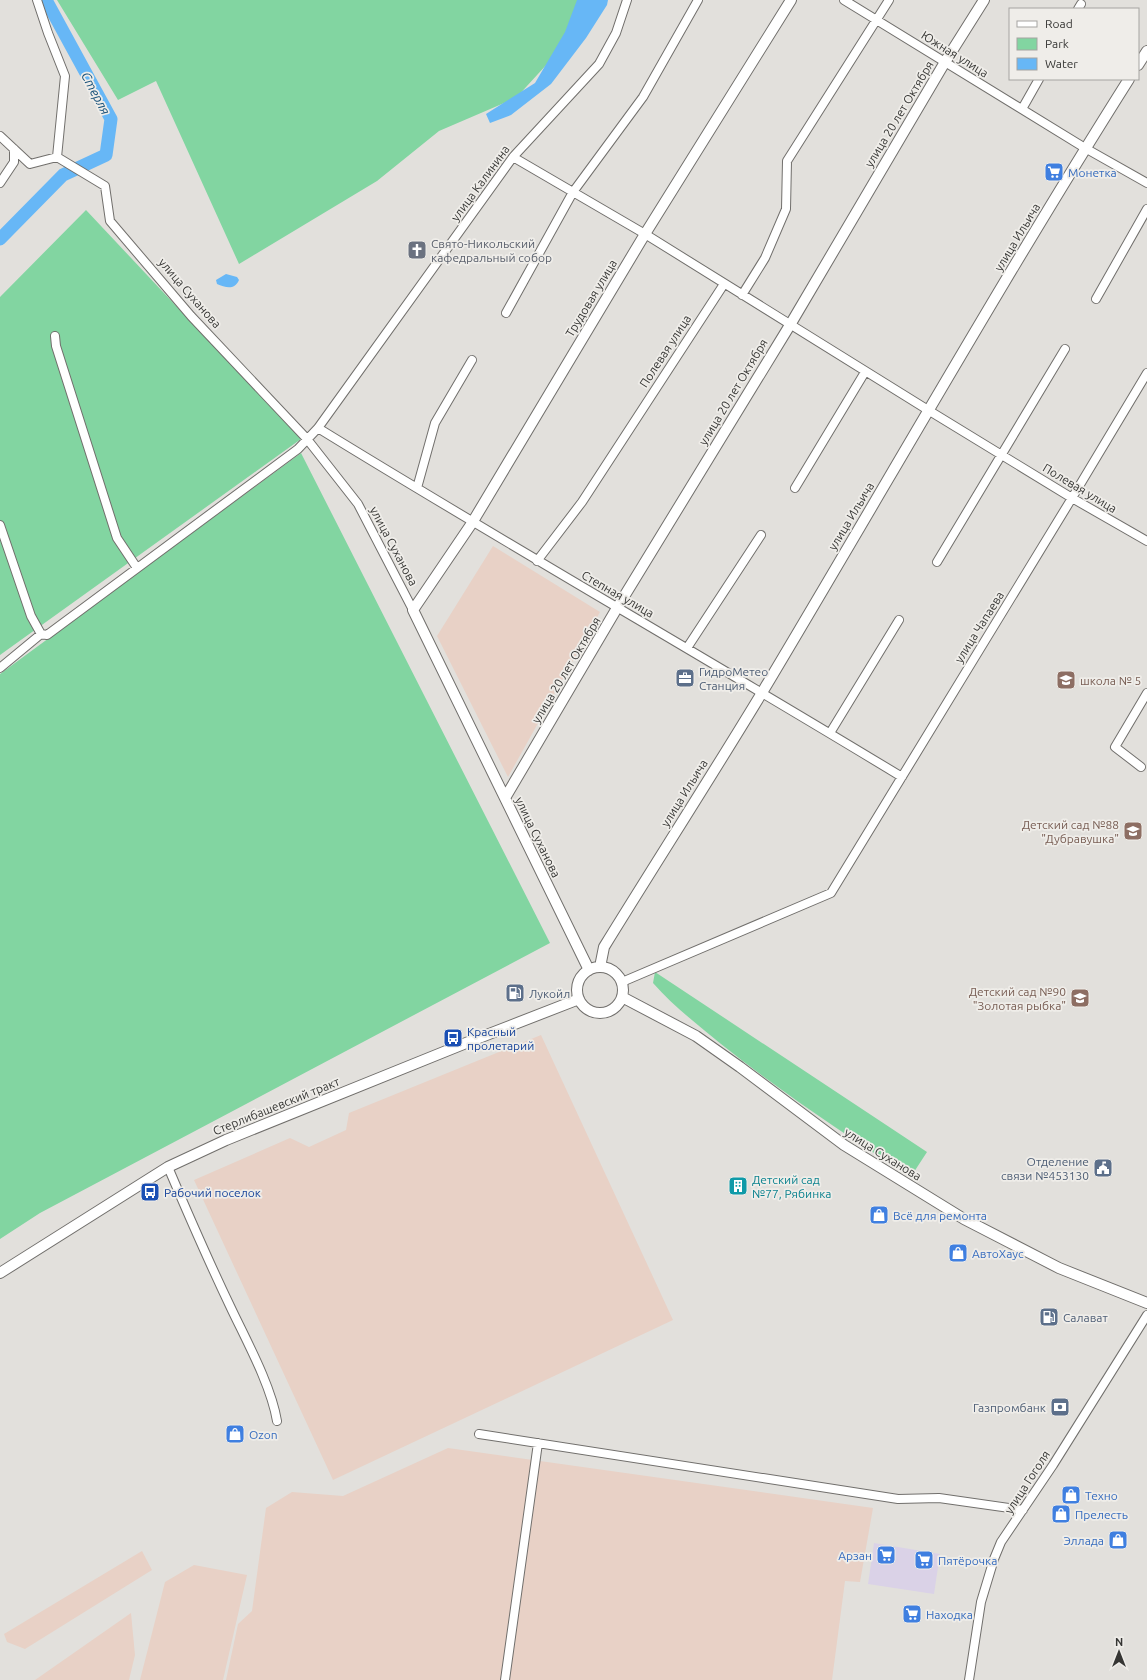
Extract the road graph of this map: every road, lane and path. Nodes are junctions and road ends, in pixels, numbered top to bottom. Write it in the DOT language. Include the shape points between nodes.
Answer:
graph roads {
  1 [pos="37,0"];
  2 [pos="627,0"];
  3 [pos="698,0"];
  4 [pos="791,0"];
  5 [pos="844,0"];
  6 [pos="889,0"];
  7 [pos="984,0"];
  8 [pos="876,19"];
  9 [pos="1147,51"];
  10 [pos="946,62"];
  11 [pos="1139,63"];
  12 [pos="1038,80"];
  13 [pos="1128,80"];
  14 [pos="1022,109"];
  15 [pos="0,136"];
  16 [pos="1086,148"];
  17 [pos="14,149"];
  18 [pos="57,157"];
  19 [pos="513,157"];
  20 [pos="0,183"];
  21 [pos="1147,183"];
  22 [pos="573,192"];
  23 [pos="1147,208"];
  24 [pos="645,234"];
  25 [pos="724,284"];
  26 [pos="742,295"];
  27 [pos="1096,299"];
  28 [pos="506,313"];
  29 [pos="790,325"];
  30 [pos="55,336"];
  31 [pos="1065,348"];
  32 [pos="472,360"];
  33 [pos="865,372"];
  34 [pos="1147,373"];
  35 [pos="928,410"];
  36 [pos="318,428"];
  37 [pos="307,439"];
  38 [pos="1001,455"];
  39 [pos="416,488"];
  40 [pos="795,488"];
  41 [pos="1072,498"];
  42 [pos="472,522"];
  43 [pos="0,525"];
  44 [pos="761,535"];
  45 [pos="1147,541"];
  46 [pos="537,561"];
  47 [pos="937,562"];
  48 [pos="136,568"];
  49 [pos="618,608"];
  50 [pos="413,610"];
  51 [pos="899,620"];
  52 [pos="41,634"];
  53 [pos="687,648"];
  54 [pos="0,668"];
  55 [pos="762,692"];
  56 [pos="1147,693"];
  57 [pos="830,733"];
  58 [pos="1141,767"];
  59 [pos="902,777"];
  60 [pos="505,798"];
  61 [pos="600,967"];
  62 [pos="589,970"];
  63 [pos="622,982"];
  64 [pos="622,997"];
  65 [pos="579,999"];
  66 [pos="168,1167"];
  67 [pos="0,1273"];
  68 [pos="1147,1303"];
  69 [pos="1147,1315"];
  70 [pos="277,1421"];
  71 [pos="479,1434"];
  72 [pos="538,1443"];
  73 [pos="1023,1510"];
  74 [pos="505,1680"];
  75 [pos="968,1680"];
  1 -- 18 [label="street" via="65,76"];
  2 -- 19 [label="street, улица Калинина" via="616,33 599,64"];
  3 -- 22 [label="street" via="643,97"];
  4 -- 24 [label="main road, Трудовая улица"];
  5 -- 8 [label="street, Южная улица"];
  6 -- 8 [label="street"];
  7 -- 10 [label="main road, улица 20 лет Октября"];
  8 -- 10 [label="street, Южная улица"];
  8 -- 26 [label="street" via="787,161 786,210 765,258"];
  9 -- 11 [label="main road"];
  10 -- 14 [label="street, Южная улица"];
  10 -- 29 [label="main road, улица 20 лет Октября"];
  12 -- 14 [label="street"];
  13 -- 16 [label="main road, улица Ильича"];
  14 -- 16 [label="street, Южная улица"];
  15 -- 17 [label="street"];
  16 -- 21 [label="street, Южная улица"];
  16 -- 35 [label="main road, улица Ильича"];
  17 -- 18 [label="street" via="30,164"];
  17 -- 20 [label="street" via="14,162"];
  18 -- 37 [label="street, улица Суханова" via="105,186 110,221 191,316"];
  19 -- 22 [label="street, Полевая улица"];
  19 -- 36 [label="street, улица Калинина"];
  22 -- 24 [label="street, Полевая улица"];
  22 -- 28 [label="street"];
  23 -- 27 [label="street"];
  24 -- 25 [label="street, Полевая улица"];
  24 -- 42 [label="main road, Трудовая улица"];
  25 -- 26 [label="street, Полевая улица"];
  25 -- 46 [label="street, Полевая улица" via="582,502"];
  26 -- 29 [label="street, Полевая улица"];
  29 -- 33 [label="street, Полевая улица"];
  29 -- 49 [label="main road, улица 20 лет Октября"];
  30 -- 48 [label="street" via="117,538"];
  31 -- 38 [label="street"];
  32 -- 39 [label="street" via="435,423"];
  33 -- 35 [label="street, Полевая улица"];
  33 -- 40 [label="street"];
  34 -- 41 [label="street, улица Чапаева"];
  35 -- 38 [label="street, Полевая улица"];
  35 -- 55 [label="main road, улица Ильича"];
  36 -- 37 [label="street, улица Калинина"];
  36 -- 39 [label="street, Степная улица"];
  37 -- 48 [label="street, улица Калинина" via="298,449"];
  37 -- 50 [label="street, улица Суханова" via="358,504"];
  38 -- 41 [label="street, Полевая улица"];
  38 -- 47 [label="street"];
  39 -- 42 [label="street, Степная улица"];
  41 -- 45 [label="street, Полевая улица"];
  41 -- 59 [label="street, улица Чапаева"];
  42 -- 46 [label="street, Степная улица"];
  42 -- 50 [label="main road, Трудовая улица"];
  43 -- 52 [label="street" via="31,616"];
  44 -- 53 [label="street"];
  46 -- 49 [label="street, Степная улица"];
  48 -- 52 [label="street, улица Калинина" via="47,635"];
  49 -- 53 [label="street, Степная улица"];
  49 -- 60 [label="main road, улица 20 лет Октября"];
  50 -- 60 [label="main road, улица Суханова"];
  51 -- 57 [label="street"];
  52 -- 54 [label="street, улица Калинина"];
  53 -- 55 [label="street, Степная улица"];
  55 -- 57 [label="street, Степная улица"];
  55 -- 61 [label="main road, улица Ильича" via="604,946"];
  56 -- 58 [label="street" via="1115,747"];
  57 -- 59 [label="street, Степная улица"];
  59 -- 63 [label="street, улица Чапаева" via="831,893"];
  60 -- 62 [label="main road, улица Суханова"];
  61 -- 62 [label="main road"];
  61 -- 63 [label="main road" via="613,971"];
  62 -- 65 [label="main road" via="580,979 577,987"];
  63 -- 64 [label="main road"];
  64 -- 65 [label="main road" via="619,1004 606,1013 591,1012"];
  64 -- 68 [label="main road, улица Суханова" via="696,1036 844,1145 964,1219 1059,1268"];
  65 -- 66 [label="main road, Стерлибашевский тракт" via="226,1140"];
  66 -- 67 [label="main road, Стерлибашевский тракт"];
  66 -- 70 [label="street" via="256,1360 275,1406"];
  69 -- 73 [label="street, улица Гоголя"];
  71 -- 72 [label="street"];
  72 -- 73 [label="street" via="898,1499 939,1498"];
  72 -- 74 [label="street"];
  73 -- 75 [label="street, улица Гоголя" via="1001,1542 994,1559 981,1602"];
}
